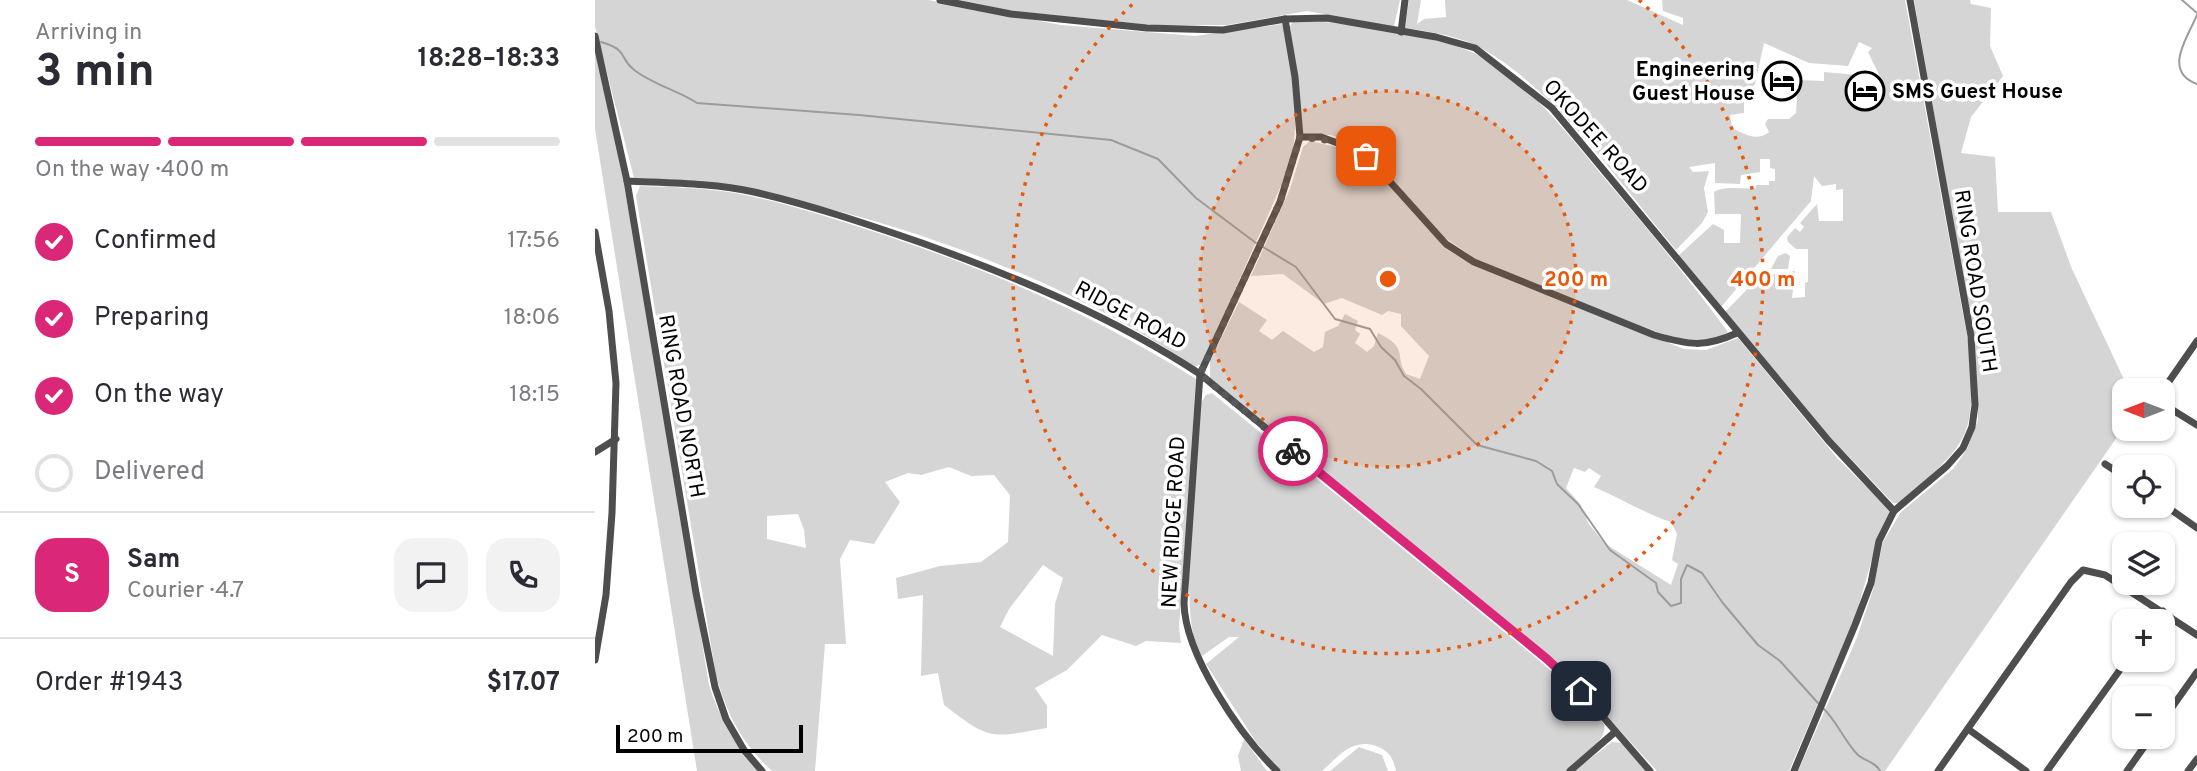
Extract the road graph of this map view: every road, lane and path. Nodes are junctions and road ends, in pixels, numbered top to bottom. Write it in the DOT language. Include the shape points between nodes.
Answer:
graph roads {
  1 [pos="940,0"];
  2 [pos="1405,0"];
  3 [pos="1910,0"];
  4 [pos="1285,19"];
  5 [pos="1401,32"];
  6 [pos="595,36"];
  7 [pos="1300,137"];
  8 [pos="628,181"];
  9 [pos="595,232"];
  10 [pos="1737,333"];
  11 [pos="2197,341"];
  12 [pos="1200,374"];
  13 [pos="2171,378"];
  14 [pos="2175,411"];
  15 [pos="2197,425"];
  16 [pos="615,439"];
  17 [pos="595,452"];
  18 [pos="2105,464"];
  19 [pos="2112,469"];
  20 [pos="1894,511"];
  21 [pos="2175,512"];
  22 [pos="2197,528"];
  23 [pos="2160,609"];
  24 [pos="2175,619"];
  25 [pos="2197,635"];
  26 [pos="595,660"];
  27 [pos="2118,672"];
  28 [pos="2197,672"];
  29 [pos="2175,703"];
  30 [pos="1968,729"];
  31 [pos="1615,732"];
  32 [pos="2143,749"];
  33 [pos="2197,759"];
  34 [pos="1942,770"];
  35 [pos="762,771"];
  36 [pos="1277,771"];
  37 [pos="1570,771"];
  38 [pos="1650,771"];
  39 [pos="1794,771"];
  40 [pos="2026,771"];
  41 [pos="2047,771"];
  42 [pos="2127,771"];
  43 [pos="2188,771"];
  1 -- 4 [label="street, OKODEE ROAD" via="1147,29 1223,30"];
  2 -- 5 [label="street"];
  3 -- 20 [label="street, RING ROAD SOUTH" via="1971,336 1975,405 1963,448"];
  4 -- 5 [label="street, OKODEE ROAD" via="1327,18"];
  4 -- 7 [label="street"];
  5 -- 10 [label="street, OKODEE ROAD" via="1475,48 1545,101"];
  6 -- 8 [label="street, RING ROAD NORTH"];
  7 -- 10 [label="street" via="1321,137 1357,150 1446,244 1474,262 1654,335 1714,344"];
  7 -- 12 [label="street" via="1280,202"];
  8 -- 12 [label="street, RIDGE ROAD" via="755,192 868,224 1055,295 1145,338"];
  8 -- 35 [label="street, RING ROAD NORTH" via="715,687 726,719"];
  9 -- 16 [label="street" via="614,349"];
  10 -- 20 [label="street, OKODEE ROAD"];
  11 -- 13 [label="street"];
  12 -- 31 [label="street, RIDGE ROAD" via="1547,659"];
  12 -- 36 [label="street, NEW RIDGE ROAD" via="1184,603 1187,630 1193,650 1226,705"];
  14 -- 15 [label="street"];
  16 -- 17 [label="street"];
  16 -- 26 [label="street" via="606,595"];
  18 -- 19 [label="street"];
  20 -- 39 [label="street, RING ROAD SOUTH" via="1879,541 1871,583"];
  21 -- 22 [label="street"];
  23 -- 30 [label="street" via="2105,575 2083,570 2007,669"];
  24 -- 25 [label="street"];
  27 -- 41 [label="street"];
  28 -- 29 [label="street"];
  30 -- 34 [label="street"];
  30 -- 40 [label="street"];
  31 -- 37 [label="street"];
  31 -- 38 [label="street, RIDGE ROAD"];
  32 -- 42 [label="street"];
  33 -- 43 [label="street"];
}
